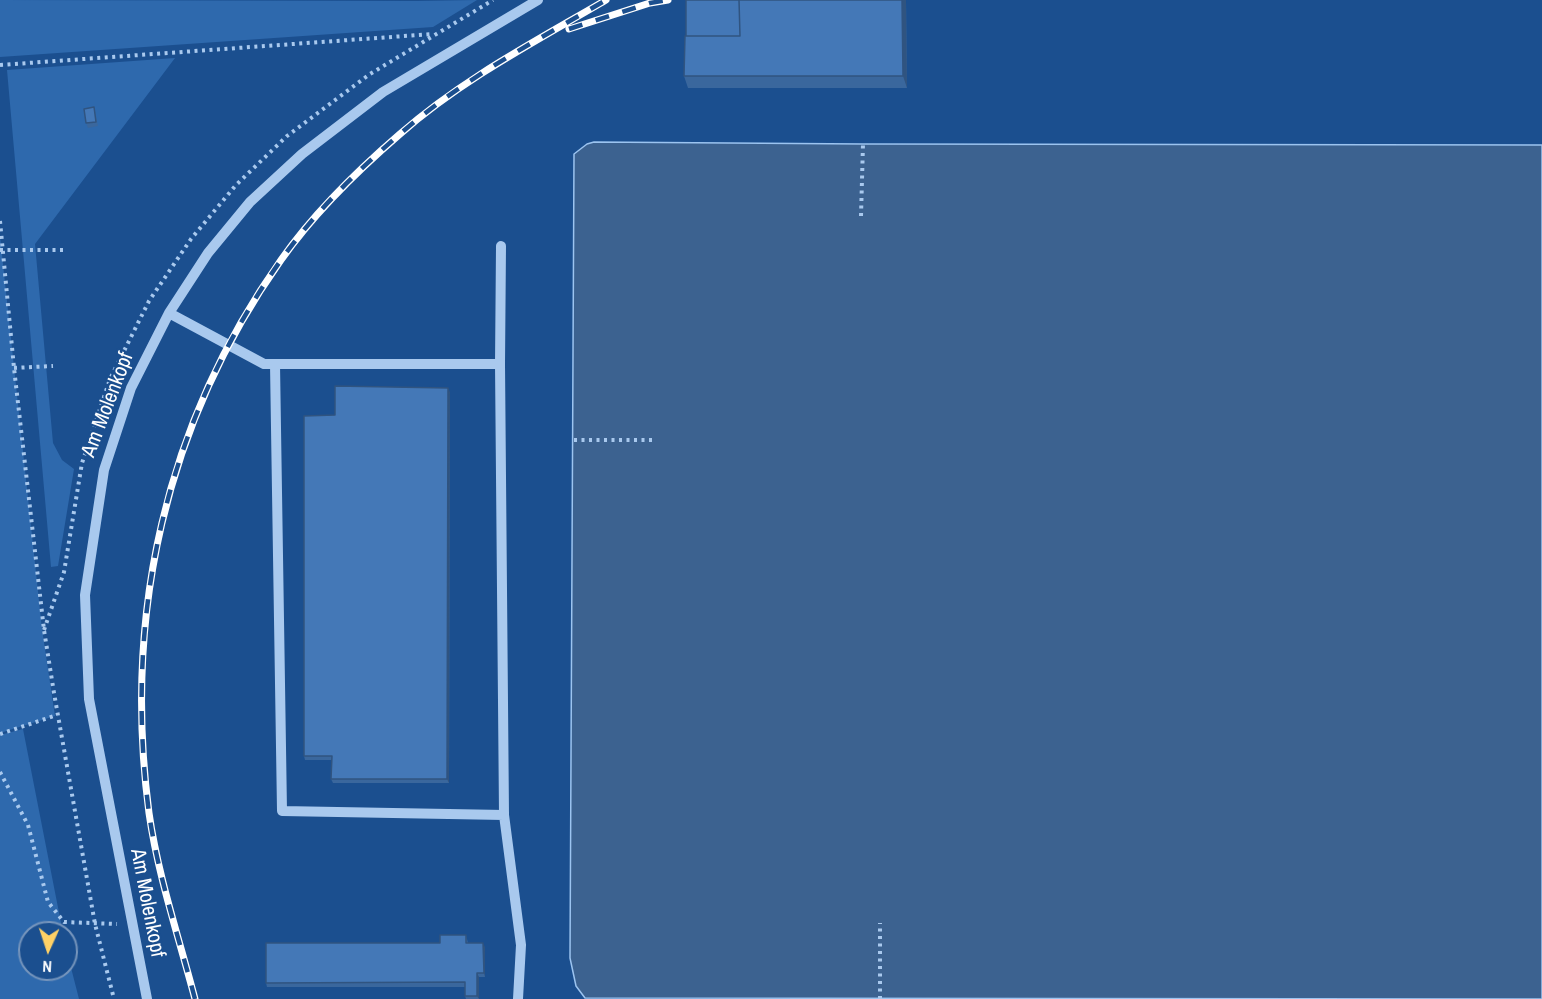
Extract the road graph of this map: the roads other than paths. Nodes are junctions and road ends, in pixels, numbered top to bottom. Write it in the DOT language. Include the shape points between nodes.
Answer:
graph roads {
  1 [pos="538,0"];
  2 [pos="501,246"];
  3 [pos="169,313"];
  4 [pos="276,364"];
  5 [pos="500,364"];
  6 [pos="504,815"];
  7 [pos="147,999"];
  8 [pos="518,999"];
  1 -- 3 [label="street, Am Molenkopf" via="383,92 302,154 250,202 208,253"];
  2 -- 5 [label="street"];
  3 -- 4 [label="street" via="264,364"];
  3 -- 7 [label="street, Am Molenkopf" via="131,388 104,470 85,595 89,699"];
  4 -- 5 [label="street"];
  4 -- 6 [label="street" via="282,812"];
  5 -- 6 [label="street"];
  6 -- 8 [label="street" via="521,945"];
}
